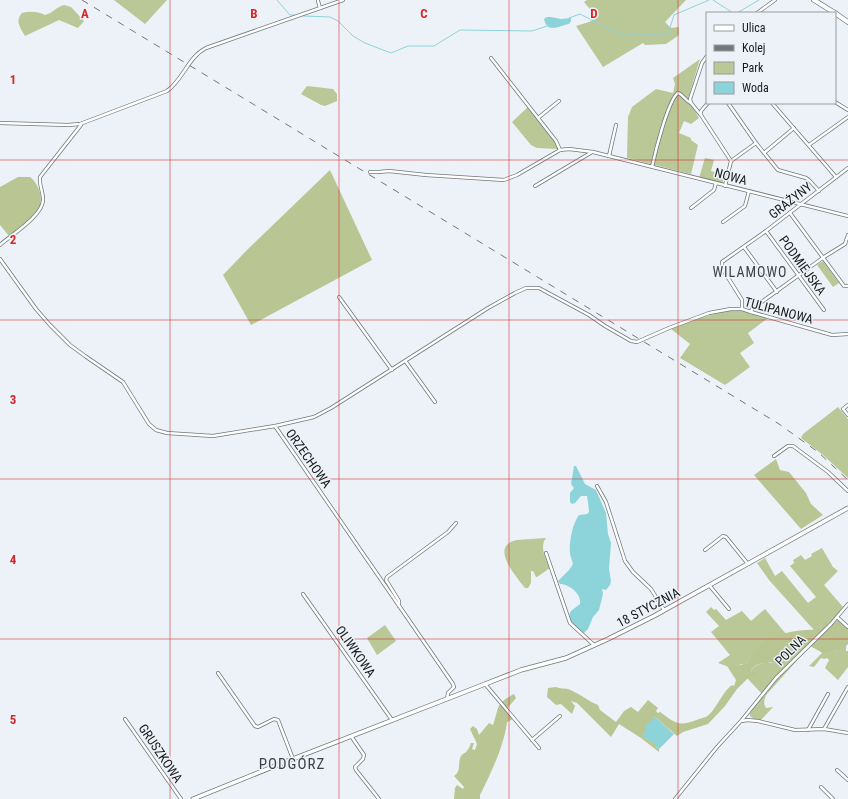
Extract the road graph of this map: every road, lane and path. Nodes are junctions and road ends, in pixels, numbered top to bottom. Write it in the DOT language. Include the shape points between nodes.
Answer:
graph roads {
  1 [pos="343,0"];
  2 [pos="775,0"];
  3 [pos="814,0"];
  4 [pos="318,1"];
  5 [pos="320,8"];
  6 [pos="758,12"];
  7 [pos="833,12"];
  8 [pos="836,14"];
  9 [pos="848,22"];
  10 [pos="706,57"];
  11 [pos="491,58"];
  12 [pos="559,101"];
  13 [pos="691,103"];
  14 [pos="836,103"];
  15 [pos="707,104"];
  16 [pos="729,104"];
  17 [pos="773,104"];
  18 [pos="848,110"];
  19 [pos="701,115"];
  20 [pos="848,117"];
  21 [pos="538,118"];
  22 [pos="0,123"];
  23 [pos="80,124"];
  24 [pos="616,125"];
  25 [pos="794,128"];
  26 [pos="756,143"];
  27 [pos="809,145"];
  28 [pos="560,150"];
  29 [pos="593,152"];
  30 [pos="764,153"];
  31 [pos="609,156"];
  32 [pos="731,161"];
  33 [pos="652,167"];
  34 [pos="848,168"];
  35 [pos="370,172"];
  36 [pos="836,177"];
  37 [pos="716,183"];
  38 [pos="535,186"];
  39 [pos="725,186"];
  40 [pos="818,191"];
  41 [pos="749,192"];
  42 [pos="802,204"];
  43 [pos="691,208"];
  44 [pos="790,213"];
  45 [pos="848,216"];
  46 [pos="722,222"];
  47 [pos="766,231"];
  48 [pos="848,236"];
  49 [pos="847,243"];
  50 [pos="0,244"];
  51 [pos="744,247"];
  52 [pos="824,257"];
  53 [pos="0,259"];
  54 [pos="799,275"];
  55 [pos="848,286"];
  56 [pos="777,292"];
  57 [pos="339,297"];
  58 [pos="742,309"];
  59 [pos="824,310"];
  60 [pos="751,312"];
  61 [pos="848,334"];
  62 [pos="637,342"];
  63 [pos="406,362"];
  64 [pos="392,370"];
  65 [pos="435,402"];
  66 [pos="848,405"];
  67 [pos="848,415"];
  68 [pos="275,426"];
  69 [pos="774,456"];
  70 [pos="597,486"];
  71 [pos="848,491"];
  72 [pos="848,508"];
  73 [pos="456,523"];
  74 [pos="705,550"];
  75 [pos="546,553"];
  76 [pos="748,564"];
  77 [pos="709,585"];
  78 [pos="303,594"];
  79 [pos="848,604"];
  80 [pos="399,606"];
  81 [pos="729,609"];
  82 [pos="664,611"];
  83 [pos="837,617"];
  84 [pos="848,627"];
  85 [pos="594,646"];
  86 [pos="218,673"];
  87 [pos="484,684"];
  88 [pos="848,687"];
  89 [pos="828,694"];
  90 [pos="447,699"];
  91 [pos="748,713"];
  92 [pos="560,716"];
  93 [pos="125,718"];
  94 [pos="392,720"];
  95 [pos="752,720"];
  96 [pos="741,721"];
  97 [pos="824,729"];
  98 [pos="808,730"];
  99 [pos="848,733"];
  100 [pos="351,736"];
  101 [pos="532,740"];
  102 [pos="539,748"];
  103 [pos="293,759"];
  104 [pos="837,770"];
  105 [pos="848,780"];
  106 [pos="821,787"];
  107 [pos="181,799"];
  108 [pos="193,799"];
  109 [pos="379,799"];
  110 [pos="675,799"];
  111 [pos="833,799"];
  1 -- 5 [label="street"];
  2 -- 6 [label="street"];
  3 -- 7 [label="main road"];
  4 -- 5 [label="street"];
  5 -- 23 [label="street" via="206,48 198,52 177,82 167,91"];
  8 -- 9 [label="main road"];
  10 -- 13 [label="street" via="691,96"];
  11 -- 21 [label="street"];
  12 -- 21 [label="street"];
  13 -- 19 [label="street"];
  13 -- 33 [label="street" via="678,93 673,98 659,136"];
  14 -- 18 [label="street"];
  15 -- 19 [label="street"];
  16 -- 26 [label="street"];
  17 -- 25 [label="street"];
  19 -- 32 [label="street"];
  20 -- 27 [label="street"];
  21 -- 28 [label="street" via="556,140"];
  22 -- 23 [label="street"];
  23 -- 50 [label="street" via="40,178 43,200 38,214"];
  24 -- 31 [label="street"];
  25 -- 27 [label="street"];
  25 -- 30 [label="street"];
  26 -- 30 [label="street"];
  26 -- 32 [label="street"];
  27 -- 36 [label="street"];
  28 -- 29 [label="street, NOWA"];
  28 -- 35 [label="street" via="504,180 389,170"];
  29 -- 31 [label="street, NOWA"];
  29 -- 38 [label="street"];
  30 -- 40 [label="street" via="778,170 806,178"];
  31 -- 33 [label="street, NOWA"];
  32 -- 39 [label="street"];
  33 -- 37 [label="street, NOWA"];
  34 -- 36 [label="street, GRAŻYNY"];
  36 -- 40 [label="street, GRAŻYNY"];
  37 -- 39 [label="street, NOWA"];
  37 -- 43 [label="street" via="714,190"];
  39 -- 41 [label="street, NOWA"];
  40 -- 42 [label="street, GRAŻYNY"];
  41 -- 42 [label="street, NOWA"];
  41 -- 46 [label="street" via="745,206"];
  42 -- 44 [label="street, GRAŻYNY"];
  42 -- 45 [label="street, NOWA"];
  44 -- 47 [label="street, GRAŻYNY"];
  44 -- 52 [label="street"];
  47 -- 51 [label="street, GRAŻYNY"];
  47 -- 54 [label="street, PODMIEJSKA"];
  48 -- 49 [label="street"];
  49 -- 52 [label="street"];
  51 -- 56 [label="street"];
  51 -- 58 [label="street, GRAŻYNY" via="722,262 722,268 742,300"];
  52 -- 54 [label="street"];
  52 -- 55 [label="street" via="844,286"];
  53 -- 68 [label="street" via="50,325 70,345 123,382 149,424 156,430 213,436"];
  54 -- 56 [label="street"];
  54 -- 59 [label="street, PODMIEJSKA"];
  56 -- 60 [label="street"];
  57 -- 64 [label="street"];
  58 -- 60 [label="street, TULIPANOWA"];
  58 -- 62 [label="street, TULIPANOWA" via="710,313"];
  60 -- 61 [label="street, TULIPANOWA" via="832,335"];
  62 -- 63 [label="street, ORZECHOWA" via="539,288 526,288 488,308"];
  63 -- 64 [label="street, ORZECHOWA"];
  63 -- 65 [label="street"];
  64 -- 68 [label="street, ORZECHOWA" via="314,417"];
  66 -- 67 [label="street" via="843,409"];
  68 -- 80 [label="street, ORZECHOWA"];
  69 -- 71 [label="street" via="788,446 793,446 828,472"];
  70 -- 82 [label="street" via="606,502 625,561 632,572 651,589"];
  72 -- 76 [label="street, 18 STYCZNIA"];
  73 -- 80 [label="street" via="448,532 387,577 386,580 399,601"];
  74 -- 76 [label="street" via="723,536"];
  75 -- 85 [label="street" via="570,623"];
  76 -- 77 [label="street, 18 STYCZNIA"];
  77 -- 81 [label="street"];
  77 -- 82 [label="street, 18 STYCZNIA"];
  78 -- 94 [label="street, OLIWKOWA"];
  79 -- 83 [label="street, POLNA"];
  80 -- 90 [label="street, ORZECHOWA" via="453,684 454,687 448,693"];
  82 -- 85 [label="street, 18 STYCZNIA"];
  83 -- 84 [label="street"];
  83 -- 91 [label="street, POLNA" via="776,678"];
  85 -- 87 [label="street, 18 STYCZNIA"];
  86 -- 103 [label="street" via="255,726 278,720"];
  87 -- 90 [label="street, 18 STYCZNIA"];
  87 -- 101 [label="street"];
  88 -- 97 [label="street"];
  89 -- 98 [label="street"];
  90 -- 94 [label="street, 18 STYCZNIA"];
  91 -- 95 [label="street"];
  91 -- 96 [label="street, POLNA"];
  92 -- 101 [label="street"];
  93 -- 107 [label="street, GRUSZKOWA"];
  94 -- 100 [label="street, 18 STYCZNIA"];
  95 -- 96 [label="street"];
  95 -- 98 [label="street" via="795,730"];
  96 -- 110 [label="street, POLNA"];
  97 -- 98 [label="street"];
  97 -- 99 [label="street"];
  100 -- 103 [label="street, 18 STYCZNIA"];
  100 -- 109 [label="street" via="364,755 355,767 356,770"];
  101 -- 102 [label="street"];
  103 -- 108 [label="street, 18 STYCZNIA"];
  104 -- 105 [label="street"];
  106 -- 111 [label="street"];
}
